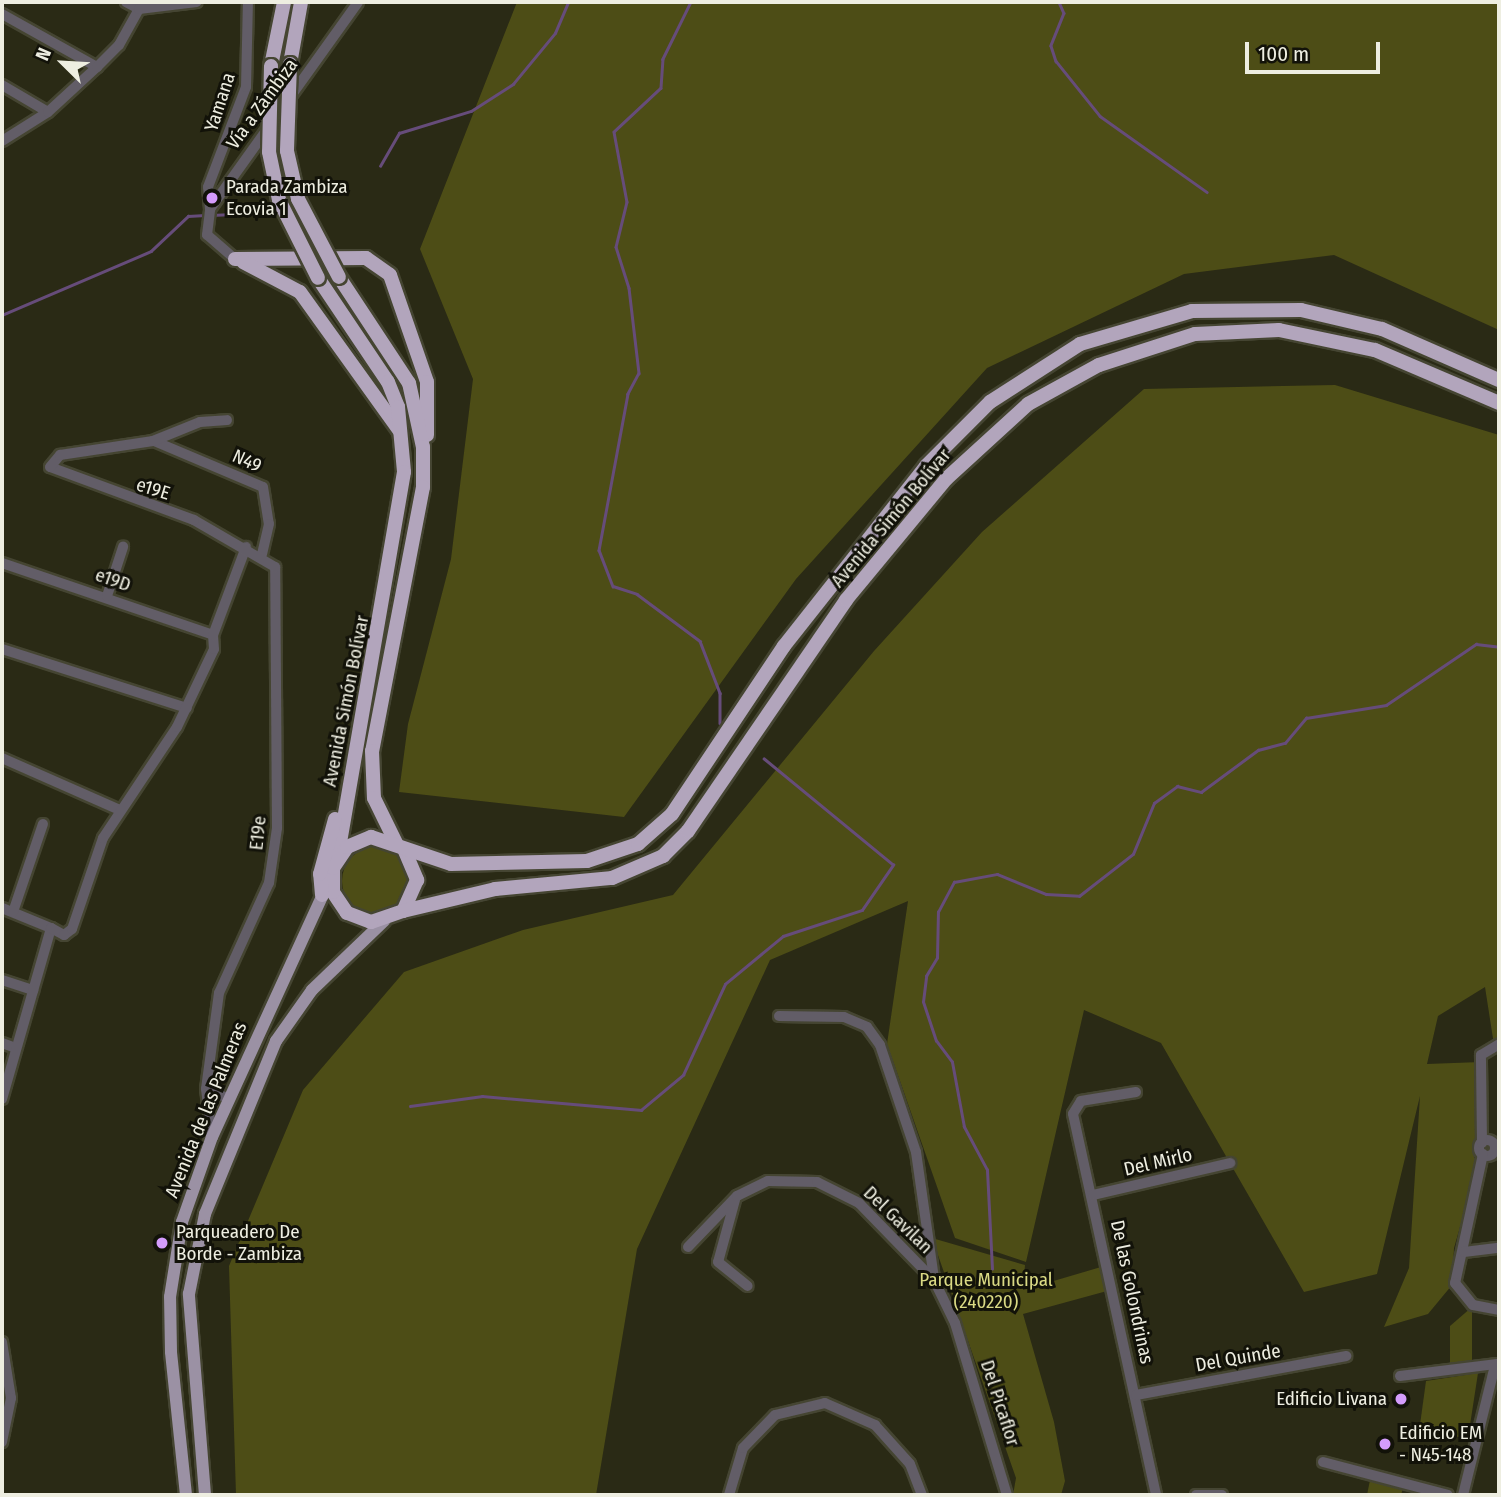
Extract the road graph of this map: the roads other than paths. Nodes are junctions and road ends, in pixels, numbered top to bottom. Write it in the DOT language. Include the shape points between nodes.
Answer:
graph roads {
  1 [pos="126,2"];
  2 [pos="197,2"];
  3 [pos="248,2"];
  4 [pos="284,2"];
  5 [pos="301,2"];
  6 [pos="358,2"];
  7 [pos="139,9"];
  8 [pos="2,14"];
  9 [pos="97,67"];
  10 [pos="2,85"];
  11 [pos="48,113"];
  12 [pos="2,141"];
  13 [pos="210,209"];
  14 [pos="235,259"];
  15 [pos="1499,380"];
  16 [pos="1499,403"];
  17 [pos="227,420"];
  18 [pos="402,434"];
  19 [pos="153,441"];
  20 [pos="423,447"];
  21 [pos="124,547"];
  22 [pos="246,547"];
  23 [pos="261,554"];
  24 [pos="2,563"];
  25 [pos="275,567"];
  26 [pos="107,596"];
  27 [pos="213,635"];
  28 [pos="2,649"];
  29 [pos="365,699"];
  30 [pos="187,708"];
  31 [pos="2,758"];
  32 [pos="120,810"];
  33 [pos="43,824"];
  34 [pos="400,846"];
  35 [pos="338,857"];
  36 [pos="331,879"];
  37 [pos="322,895"];
  38 [pos="2,908"];
  39 [pos="403,911"];
  40 [pos="13,912"];
  41 [pos="384,921"];
  42 [pos="51,928"];
  43 [pos="2,980"];
  44 [pos="33,990"];
  45 [pos="779,1016"];
  46 [pos="2,1043"];
  47 [pos="1499,1044"];
  48 [pos="16,1048"];
  49 [pos="206,1089"];
  50 [pos="1136,1092"];
  51 [pos="2,1099"];
  52 [pos="229,1099"];
  53 [pos="212,1136"];
  54 [pos="1482,1143"];
  55 [pos="1497,1149"];
  56 [pos="1483,1154"];
  57 [pos="1230,1164"];
  58 [pos="1093,1195"];
  59 [pos="737,1196"];
  60 [pos="688,1247"];
  61 [pos="1499,1248"];
  62 [pos="1464,1252"];
  63 [pos="934,1280"];
  64 [pos="748,1286"];
  65 [pos="1499,1310"];
  66 [pos="955,1323"];
  67 [pos="2,1342"];
  68 [pos="1346,1356"];
  69 [pos="1497,1364"];
  70 [pos="1400,1376"];
  71 [pos="1136,1395"];
  72 [pos="2,1442"];
  73 [pos="1323,1462"];
  74 [pos="186,1495"];
  75 [pos="205,1495"];
  76 [pos="729,1495"];
  77 [pos="922,1495"];
  78 [pos="1007,1495"];
  79 [pos="1156,1495"];
  80 [pos="1196,1495"];
  81 [pos="1222,1495"];
  82 [pos="1448,1495"];
  83 [pos="1463,1495"];
  1 -- 7 [label="street"];
  2 -- 7 [label="street"];
  3 -- 13 [label="street, Yamana" via="246,88 208,187"];
  4 -- 18 [label="highway, Avenida Simón Bolívar, bridge" via="271,66 269,152 276,188 296,244 388,382"];
  5 -- 20 [label="highway, Avenida Simón Bolívar, bridge" via="290,64 287,151 298,199 340,277 409,383"];
  6 -- 13 [label="street, Vía a Zámbiza"];
  7 -- 9 [label="street" via="120,45"];
  8 -- 9 [label="street"];
  9 -- 11 [label="street"];
  10 -- 11 [label="street"];
  11 -- 12 [label="street"];
  13 -- 14 [label="street" via="207,235"];
  14 -- 18 [label="highway" via="300,292"];
  14 -- 20 [label="highway" via="366,258 390,275 427,382"];
  15 -- 34 [label="highway, Avenida Simón Bolívar" via="1382,328 1301,310 1192,312 1080,344 990,402 926,466 785,646 672,814 638,844 587,861 545,864 452,864"];
  16 -- 39 [label="highway, Avenida Simón Bolívar" via="1374,350 1279,330 1195,334 1099,365 1028,404 946,479 846,600 688,831 663,856 612,878 495,889"];
  17 -- 19 [label="street" via="200,422"];
  18 -- 29 [label="highway, Avenida Simón Bolívar" via="400,524"];
  19 -- 22 [label="street, e19E" via="60,455 50,467 194,520"];
  19 -- 23 [label="street, N49" via="262,487 269,524"];
  20 -- 34 [label="highway, Avenida Simón Bolívar" via="423,487 372,763 374,798"];
  21 -- 26 [label="street"];
  22 -- 23 [label="street, e19E"];
  22 -- 27 [label="street"];
  23 -- 25 [label="street, e19E"];
  24 -- 26 [label="street, e19D"];
  25 -- 49 [label="street, E19e" via="279,795 273,865 219,992"];
  26 -- 27 [label="street, e19D"];
  27 -- 30 [label="street" via="215,649"];
  28 -- 30 [label="street"];
  29 -- 35 [label="highway, Avenida Simón Bolívar"];
  29 -- 37 [label="highway" via="320,874"];
  30 -- 32 [label="street"];
  31 -- 32 [label="street"];
  32 -- 42 [label="street" via="72,929 64,935"];
  33 -- 40 [label="street"];
  34 -- 35 [label="highway" via="358,840"];
  34 -- 39 [label="highway" via="417,880"];
  35 -- 36 [label="highway"];
  36 -- 37 [label="main road, Avenida de las Palmeras"];
  36 -- 41 [label="highway" via="347,913"];
  37 -- 52 [label="main road, Avenida de las Palmeras"];
  38 -- 40 [label="street"];
  39 -- 41 [label="highway"];
  40 -- 42 [label="street"];
  41 -- 75 [label="main road, Avenida de las Palmeras" via="312,990 282,1032 205,1214 189,1294"];
  42 -- 44 [label="street"];
  43 -- 44 [label="street"];
  44 -- 48 [label="street"];
  45 -- 63 [label="street" via="844,1017 867,1027 880,1045 916,1152"];
  46 -- 48 [label="street"];
  47 -- 54 [label="street" via="1483,1050"];
  48 -- 51 [label="street"];
  49 -- 52 [label="street"];
  49 -- 53 [label="street, E19e"];
  50 -- 58 [label="street, De las Golondrinas" via="1081,1101 1073,1114"];
  52 -- 53 [label="main road, Avenida de las Palmeras"];
  53 -- 74 [label="main road, Avenida de las Palmeras" via="182,1222 170,1297"];
  54 -- 55 [label="street" via="1491,1141"];
  54 -- 56 [label="street"];
  55 -- 56 [label="street"];
  56 -- 62 [label="street"];
  57 -- 58 [label="street, Del Mirlo"];
  58 -- 71 [label="street, De las Golondrinas"];
  59 -- 60 [label="street, Del Gavilan"];
  59 -- 63 [label="street, Del Gavilan" via="789,1177 842,1192"];
  59 -- 64 [label="street" via="718,1262"];
  61 -- 62 [label="street"];
  62 -- 65 [label="street" via="1456,1265 1456,1289 1473,1305"];
  63 -- 66 [label="street, Del Gavilan"];
  66 -- 78 [label="street, Del Picaflor"];
  67 -- 72 [label="street" via="11,1398"];
  68 -- 71 [label="street, Del Quinde"];
  69 -- 70 [label="street"];
  69 -- 83 [label="street"];
  71 -- 79 [label="street, De las Golondrinas"];
  73 -- 82 [label="street"];
  76 -- 77 [label="street" via="743,1448 775,1415 825,1403 874,1425 910,1464"];
  80 -- 81 [label="street"];
}
